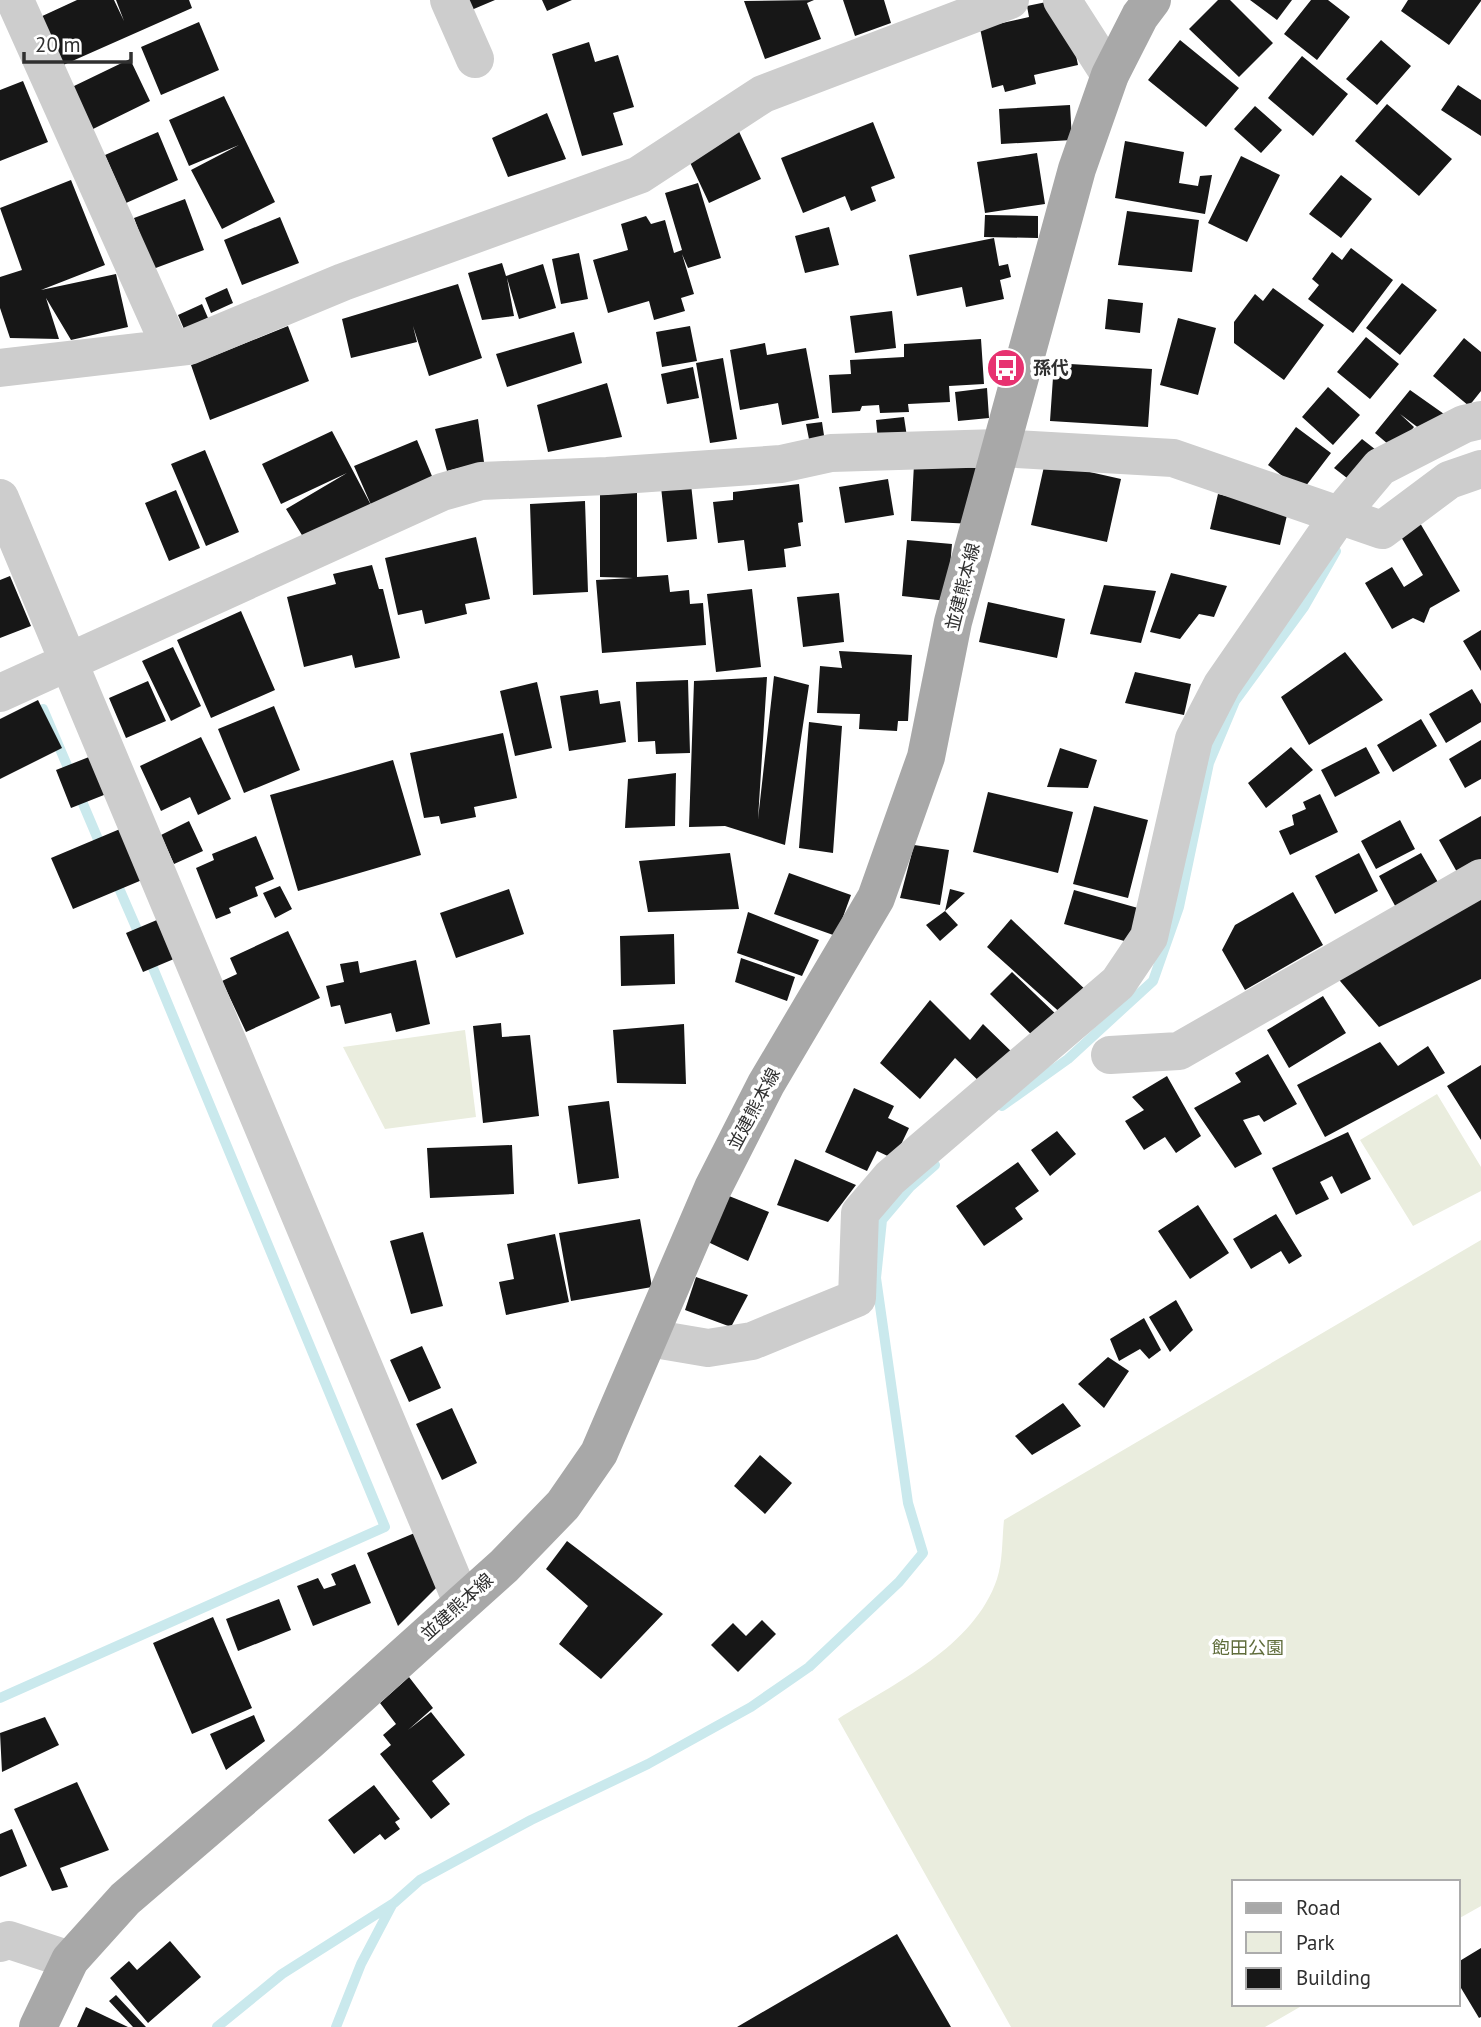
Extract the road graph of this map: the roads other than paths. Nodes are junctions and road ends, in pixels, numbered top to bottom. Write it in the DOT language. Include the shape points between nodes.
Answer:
graph roads {
  1 [pos="449,0"];
  2 [pos="1010,0"];
  3 [pos="1062,0"];
  4 [pos="1153,0"];
  5 [pos="15,6"];
  6 [pos="475,59"];
  7 [pos="1110,75"];
  8 [pos="171,348"];
  9 [pos="0,368"];
  10 [pos="1481,420"];
  11 [pos="999,448"];
  12 [pos="1470,480"];
  13 [pos="0,498"];
  14 [pos="1338,517"];
  15 [pos="71,663"];
  16 [pos="0,693"];
  17 [pos="1481,878"];
  18 [pos="1110,1055"];
  19 [pos="649,1338"];
  20 [pos="462,1602"];
  21 [pos="0,1942"];
  22 [pos="71,1960"];
  23 [pos="38,2027"];
  1 -- 6 [label="street"];
  2 -- 8 [label="street" via="763,94 639,176 343,282 189,346"];
  3 -- 7 [label="street"];
  4 -- 7 [label="main road, 並建熊本線"];
  5 -- 8 [label="street"];
  7 -- 11 [label="main road, 並建熊本線" via="1077,169"];
  8 -- 9 [label="street"];
  10 -- 14 [label="street" via="1464,424 1380,467"];
  11 -- 14 [label="street" via="1173,458"];
  11 -- 15 [label="street" via="831,453 781,464 481,481 442,492"];
  11 -- 19 [label="main road, 並建熊本線" via="953,622 926,757 876,898 766,1084 713,1188"];
  12 -- 14 [label="street" via="1382,530"];
  13 -- 15 [label="street"];
  14 -- 19 [label="street" via="1222,685 1195,739 1149,937 1118,983 890,1178 860,1213 857,1298 752,1341 708,1348"];
  15 -- 16 [label="street"];
  15 -- 20 [label="street"];
  17 -- 18 [label="street" via="1179,1051"];
  19 -- 20 [label="main road, 並建熊本線" via="599,1453 570,1495 504,1566"];
  20 -- 22 [label="main road, 並建熊本線" via="278,1769 125,1899"];
  21 -- 22 [label="street" via="9,1940"];
  22 -- 23 [label="main road, 並建熊本線"];
}
